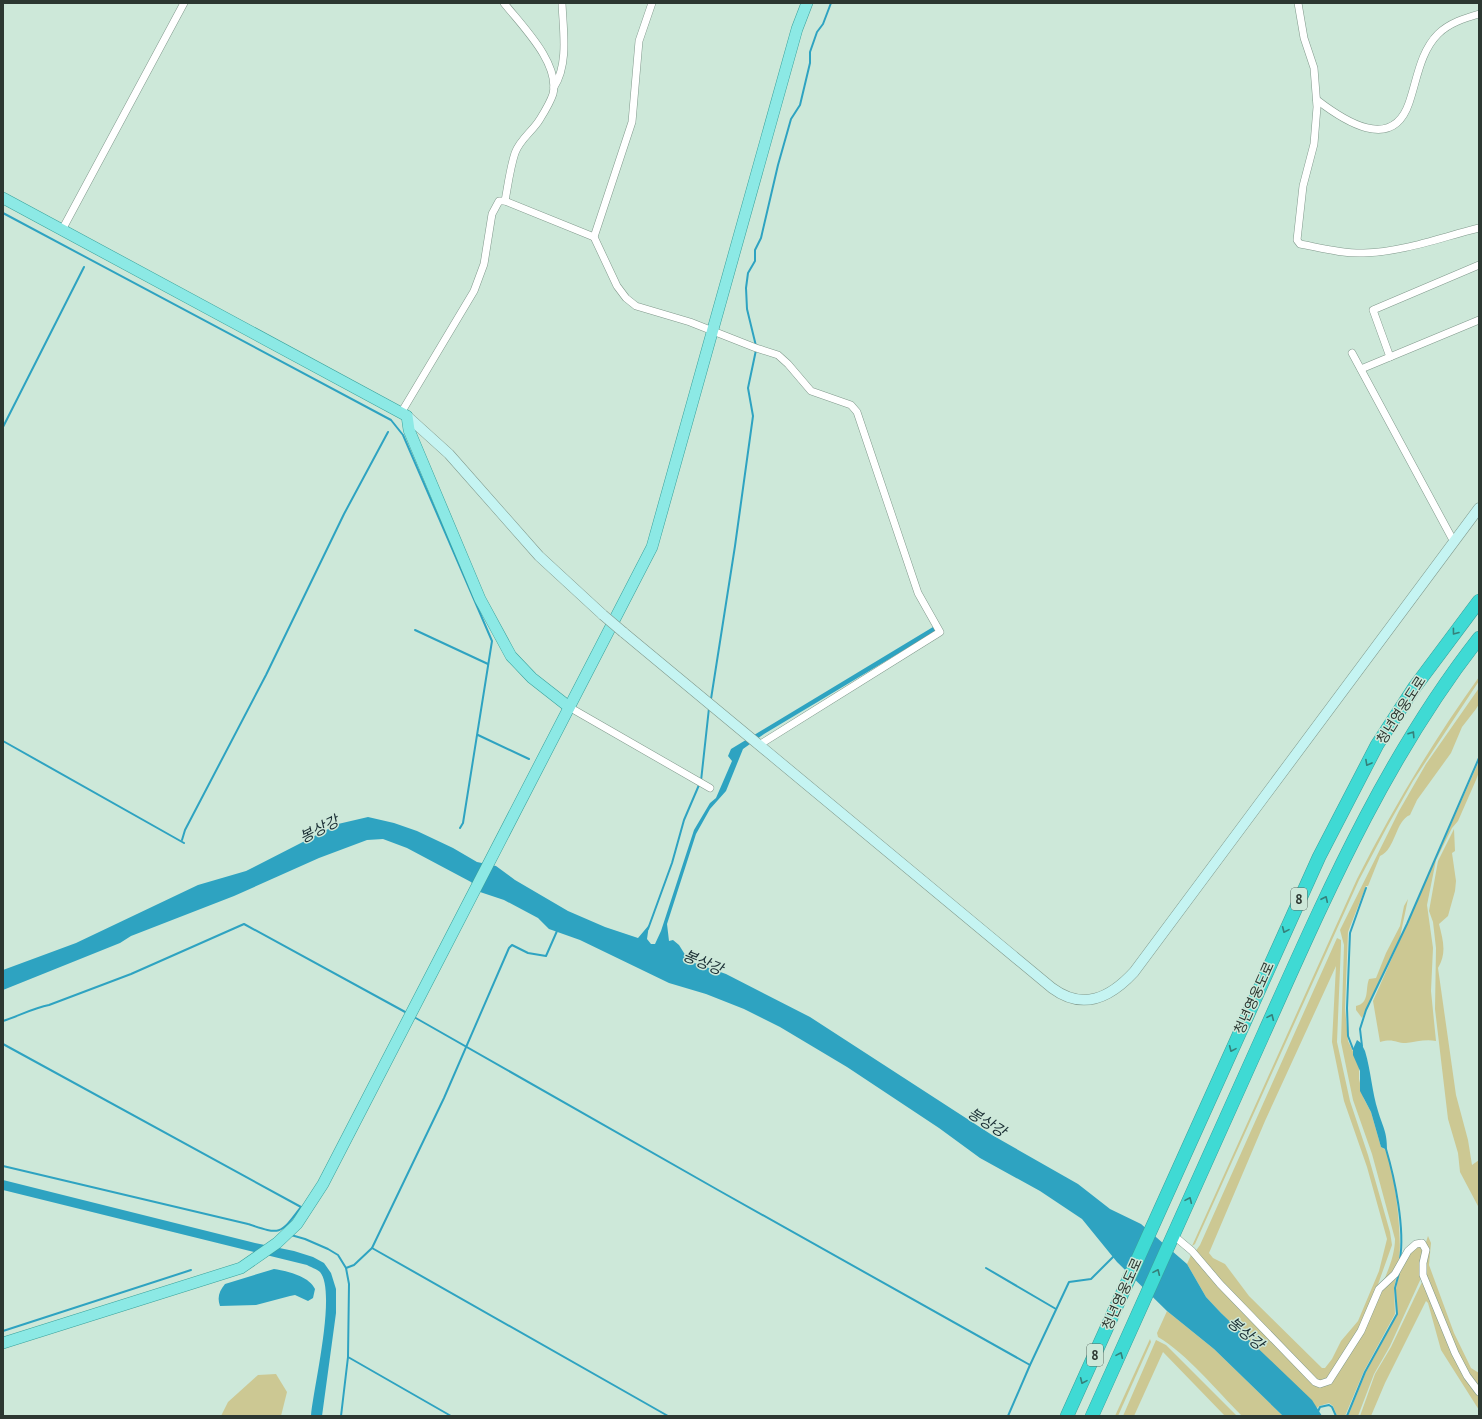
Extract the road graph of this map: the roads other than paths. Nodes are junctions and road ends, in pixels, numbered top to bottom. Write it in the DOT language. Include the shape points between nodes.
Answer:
graph roads {
  1 [pos="184,3"];
  2 [pos="504,3"];
  3 [pos="562,3"];
  4 [pos="652,3"];
  5 [pos="807,3"];
  6 [pos="1298,3"];
  7 [pos="1479,14"];
  8 [pos="553,88"];
  9 [pos="1316,100"];
  10 [pos="1332,113"];
  11 [pos="1317,118"];
  12 [pos="3,198"];
  13 [pos="505,201"];
  14 [pos="1479,228"];
  15 [pos="62,230"];
  16 [pos="594,237"];
  17 [pos="1479,265"];
  18 [pos="1479,320"];
  19 [pos="712,331"];
  20 [pos="1352,353"];
  21 [pos="1390,357"];
  22 [pos="1361,369"];
  23 [pos="404,414"];
  24 [pos="1479,508"];
  25 [pos="1454,542"];
  26 [pos="1479,601"];
  27 [pos="1479,638"];
  28 [pos="573,700"];
  29 [pos="758,744"];
  30 [pos="710,788"];
  31 [pos="1173,1235"];
  32 [pos="3,1343"];
  33 [pos="1479,1392"];
  34 [pos="1067,1416"];
  35 [pos="1092,1416"];
  1 -- 15 [label="street"];
  2 -- 8 [label="street" via="549,63"];
  3 -- 8 [label="street" via="562,58 558,81"];
  4 -- 16 [label="street" via="639,41 632,122"];
  5 -- 19 [label="main road" via="797,29"];
  6 -- 9 [label="street" via="1304,38 1314,68"];
  7 -- 10 [label="street" via="1446,28 1434,40 1421,63 1409,103 1398,121 1384,128 1368,130"];
  8 -- 13 [label="street" via="553,94 536,125 521,141"];
  9 -- 10 [label="street"];
  9 -- 11 [label="street"];
  10 -- 11 [label="street"];
  11 -- 14 [label="street" via="1303,192 1297,240 1300,244 1341,252 1387,251"];
  12 -- 15 [label="main road"];
  13 -- 16 [label="street"];
  13 -- 23 [label="street" via="499,201 495,206 484,264 474,291"];
  15 -- 23 [label="main road"];
  16 -- 19 [label="street" via="617,286 636,306"];
  17 -- 21 [label="street" via="1373,310"];
  18 -- 21 [label="street"];
  19 -- 28 [label="main road" via="652,547"];
  19 -- 29 [label="street" via="778,355 811,391 851,405 857,412 918,593 940,632"];
  20 -- 22 [label="street"];
  21 -- 22 [label="street"];
  22 -- 25 [label="street"];
  23 -- 28 [label="main road" via="480,599 511,656 532,678"];
  23 -- 29 [label="main road, bridge" via="449,454 539,556 622,632"];
  24 -- 25 [label="main road"];
  25 -- 29 [label="main road" via="1134,972 1119,987 1094,1000 1070,999 1052,988"];
  26 -- 34 [label="highway, 청년영웅도로 / 8, one-way" via="1414,688 1377,746 1347,801 1291,916"];
  31 -- 27 [label="highway, 청년영웅도로 / 8, one-way" via="1312,926 1364,819 1397,757 1433,701"];
  28 -- 30 [label="street"];
  28 -- 32 [label="main road" via="323,1184 297,1224 277,1243 241,1268"];
  31 -- 33 [label="street" via="1192,1250 1220,1284 1315,1382 1320,1384 1329,1381 1361,1331 1378,1289 1395,1274 1408,1250 1422,1243 1426,1250 1423,1275 1455,1353"];
  35 -- 31 [label="highway, 청년영웅도로 / 8, one-way"];
}
